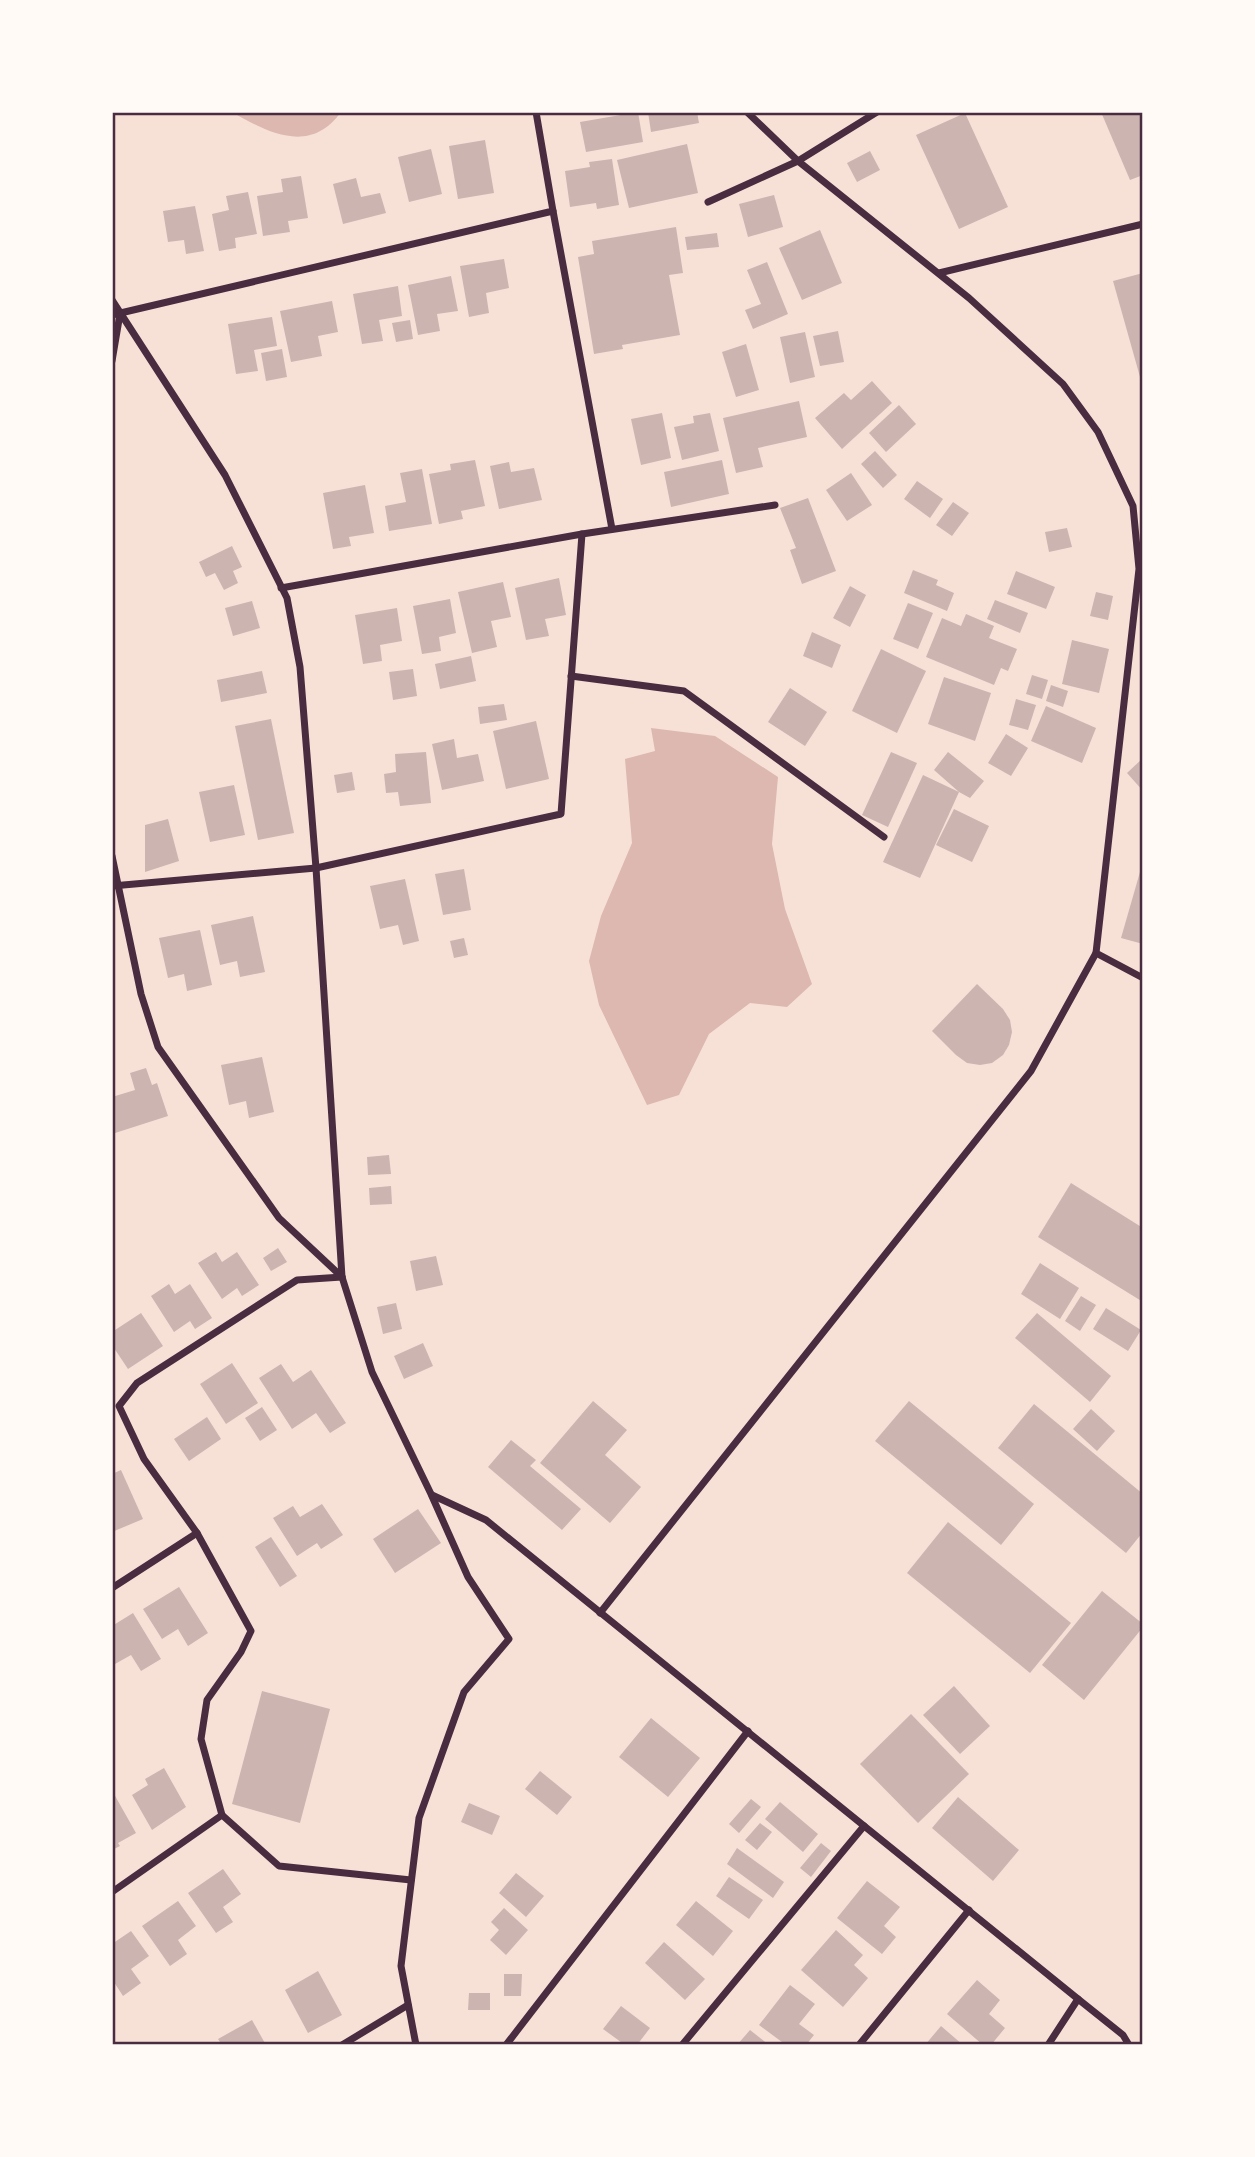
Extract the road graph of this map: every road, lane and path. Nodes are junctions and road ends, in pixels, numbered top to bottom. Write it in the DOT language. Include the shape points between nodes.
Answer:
graph roads {
  1 [pos="536,112"];
  2 [pos="747,112"];
  3 [pos="877,112"];
  4 [pos="798,161"];
  5 [pos="708,202"];
  6 [pos="553,211"];
  7 [pos="1143,224"];
  8 [pos="939,273"];
  9 [pos="112,300"];
  10 [pos="116,314"];
  11 [pos="112,361"];
  12 [pos="775,505"];
  13 [pos="612,530"];
  14 [pos="582,534"];
  15 [pos="281,587"];
  16 [pos="572,677"];
  17 [pos="884,837"];
  18 [pos="112,856"];
  19 [pos="316,868"];
  20 [pos="115,886"];
  21 [pos="1096,953"];
  22 [pos="1143,978"];
  23 [pos="342,1277"];
  24 [pos="431,1494"];
  25 [pos="197,1533"];
  26 [pos="112,1588"];
  27 [pos="600,1613"];
  28 [pos="748,1731"];
  29 [pos="222,1815"];
  30 [pos="864,1826"];
  31 [pos="411,1880"];
  32 [pos="112,1892"];
  33 [pos="969,1910"];
  34 [pos="1078,1999"];
  35 [pos="408,2005"];
  36 [pos="342,2045"];
  37 [pos="416,2045"];
  38 [pos="506,2045"];
  39 [pos="682,2045"];
  40 [pos="859,2045"];
  41 [pos="1048,2045"];
  42 [pos="1129,2045"];
  1 -- 6 [label="street"];
  2 -- 4 [label="street"];
  3 -- 4 [label="street"];
  4 -- 5 [label="street"];
  4 -- 8 [label="street"];
  6 -- 10 [label="street"];
  6 -- 13 [label="street"];
  7 -- 8 [label="street"];
  8 -- 21 [label="street" via="1063,384 1098,432 1133,506 1139,569"];
  9 -- 10 [label="street"];
  10 -- 11 [label="street"];
  10 -- 15 [label="street" via="225,475"];
  12 -- 13 [label="street"];
  13 -- 14 [label="street"];
  14 -- 15 [label="street"];
  14 -- 16 [label="street"];
  15 -- 19 [label="street" via="300,667"];
  16 -- 17 [label="street" via="684,691"];
  16 -- 19 [label="street" via="561,814"];
  18 -- 20 [label="street"];
  19 -- 20 [label="street"];
  19 -- 23 [label="street"];
  20 -- 23 [label="street" via="158,1048 279,1218"];
  21 -- 22 [label="street"];
  21 -- 27 [label="street" via="1031,1071"];
  23 -- 24 [label="street" via="372,1372"];
  23 -- 25 [label="street" via="297,1280 137,1383 119,1406 144,1459"];
  24 -- 27 [label="street" via="486,1520"];
  24 -- 31 [label="street" via="468,1577 509,1639 464,1692 419,1818"];
  25 -- 26 [label="street"];
  25 -- 29 [label="street" via="251,1631 207,1700 201,1739"];
  27 -- 28 [label="street"];
  28 -- 30 [label="street"];
  28 -- 38 [label="street"];
  29 -- 31 [label="street" via="279,1866"];
  29 -- 32 [label="street"];
  30 -- 33 [label="street"];
  30 -- 39 [label="street"];
  31 -- 35 [label="street" via="401,1966"];
  33 -- 34 [label="street"];
  33 -- 40 [label="street"];
  34 -- 41 [label="street"];
  34 -- 42 [label="street"];
  35 -- 36 [label="street"];
  35 -- 37 [label="street"];
}
